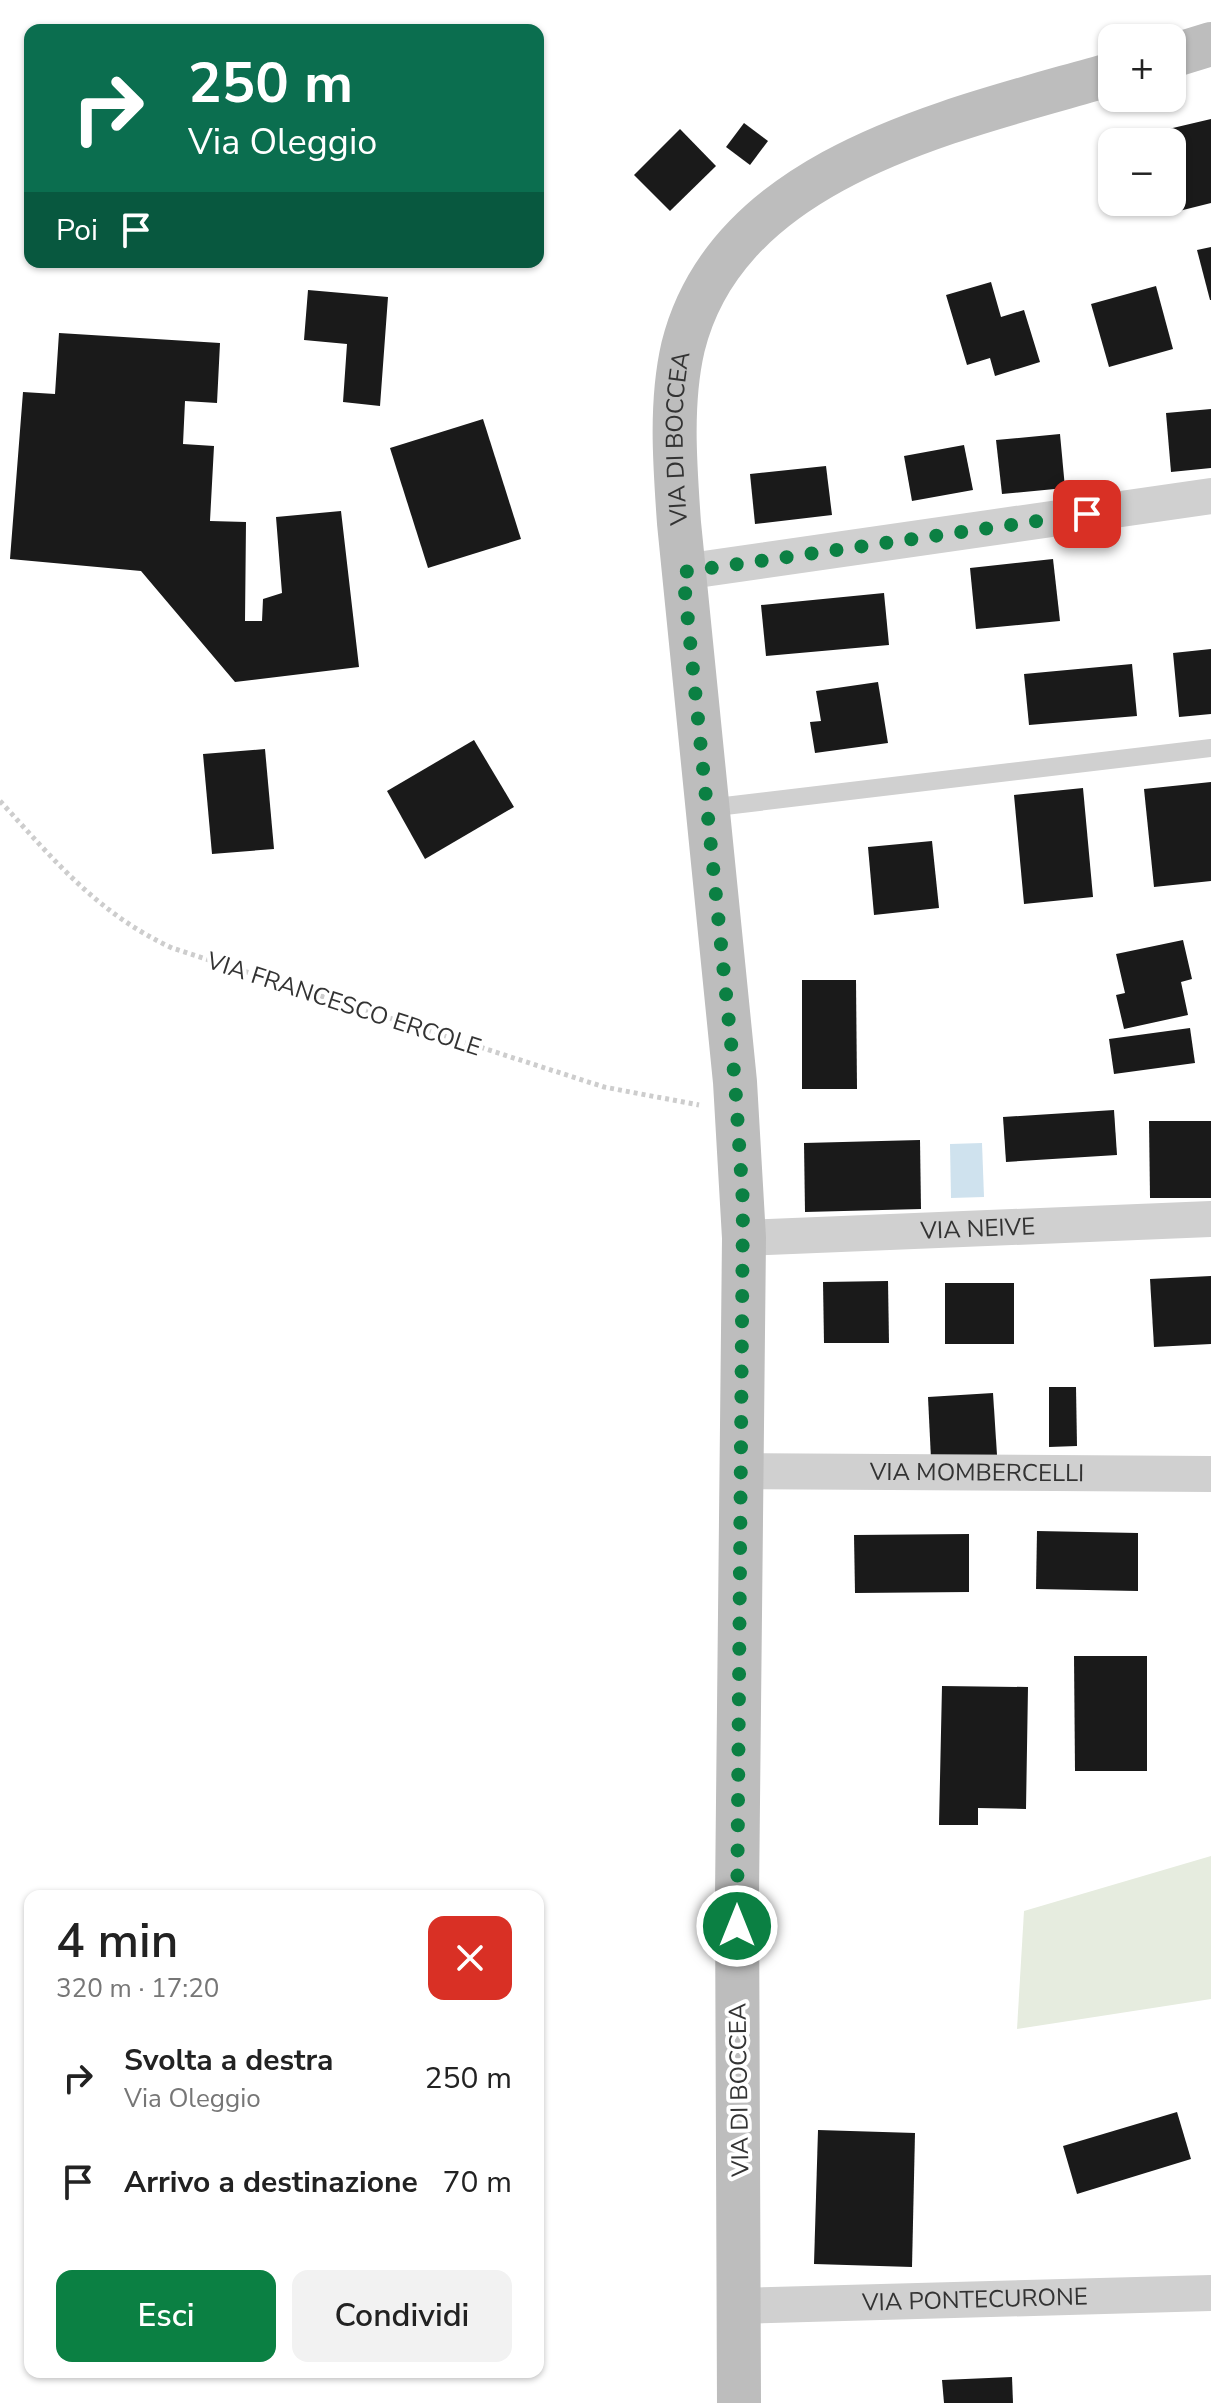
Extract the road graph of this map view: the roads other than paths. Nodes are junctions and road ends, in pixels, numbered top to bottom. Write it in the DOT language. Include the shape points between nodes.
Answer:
graph roads {
  1 [pos="1211,44"];
  2 [pos="1186,52"];
  3 [pos="1098,78"];
  4 [pos="1211,496"];
  5 [pos="683,572"];
  6 [pos="1211,748"];
  7 [pos="708,808"];
  8 [pos="1211,1219"];
  9 [pos="744,1238"];
  10 [pos="741,1471"];
  11 [pos="1211,1474"];
  12 [pos="1211,2293"];
  13 [pos="739,2306"];
  14 [pos="739,2403"];
  1 -- 2 [label="street"];
  3 -- 5 [label="street, VIA DI BOCCEA" via="938,126 881,149 783,202 749,231 702,296 683,347 676,442"];
  4 -- 5 [label="street"];
  5 -- 7 [label="street, VIA DI BOCCEA"];
  6 -- 7 [label="lane"];
  7 -- 9 [label="street, VIA DI BOCCEA" via="738,1111"];
  8 -- 9 [label="street, VIA NEIVE"];
  9 -- 10 [label="street, VIA DI BOCCEA"];
  10 -- 11 [label="street, VIA MOMBERCELLI"];
  10 -- 13 [label="street, VIA DI BOCCEA"];
  12 -- 13 [label="street, VIA PONTECURONE"];
  13 -- 14 [label="street, VIA DI BOCCEA"];
}
